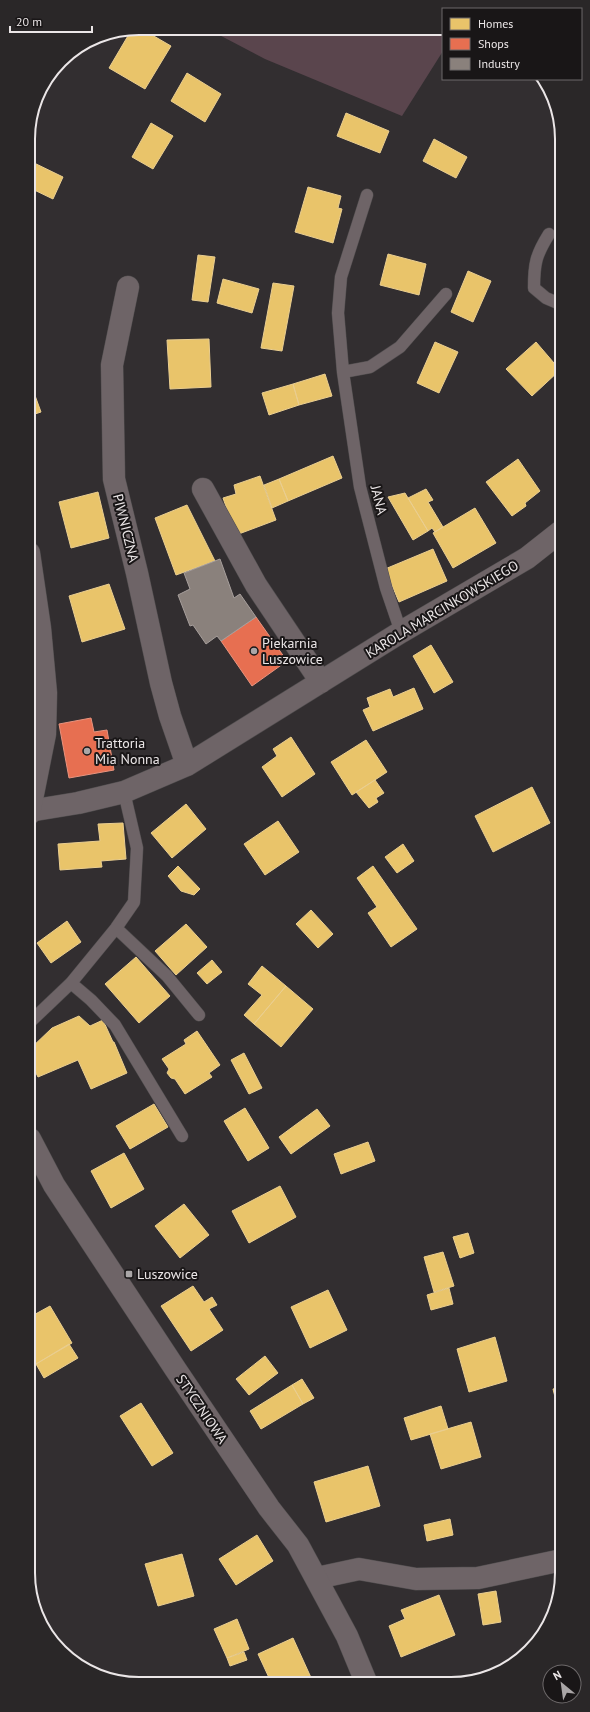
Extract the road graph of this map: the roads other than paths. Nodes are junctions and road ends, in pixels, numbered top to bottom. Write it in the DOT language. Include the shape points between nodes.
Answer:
graph roads {
  1 [pos="367,196"];
  2 [pos="549,234"];
  3 [pos="128,287"];
  4 [pos="446,294"];
  5 [pos="555,302"];
  6 [pos="343,372"];
  7 [pos="204,489"];
  8 [pos="555,536"];
  9 [pos="35,594"];
  10 [pos="401,632"];
  11 [pos="321,682"];
  12 [pos="187,765"];
  13 [pos="35,786"];
  14 [pos="124,792"];
  15 [pos="35,811"];
  16 [pos="116,928"];
  17 [pos="71,983"];
  18 [pos="199,1016"];
  19 [pos="35,1017"];
  20 [pos="182,1136"];
  21 [pos="35,1149"];
  22 [pos="555,1562"];
  23 [pos="317,1578"];
  24 [pos="364,1677"];
  1 -- 6 [label="lane, JANA" via="341,277 338,314"];
  2 -- 5 [label="lane" via="537,253 534,288"];
  3 -- 12 [label="street, PIWNICZNA" via="112,365 114,479 161,683"];
  4 -- 6 [label="lane" via="400,347 370,366"];
  6 -- 10 [label="lane, JANA" via="360,486 386,588"];
  7 -- 11 [label="street" via="256,585"];
  8 -- 10 [label="street, KAROLA MARCINKOWSKIEGO" via="527,558"];
  9 -- 13 [label="street" via="46,693 45,734"];
  10 -- 11 [label="street, KAROLA MARCINKOWSKIEGO"];
  11 -- 12 [label="street, KAROLA MARCINKOWSKIEGO"];
  12 -- 14 [label="street, KAROLA MARCINKOWSKIEGO"];
  14 -- 15 [label="street, KAROLA MARCINKOWSKIEGO"];
  14 -- 16 [label="lane" via="136,848 134,902"];
  16 -- 17 [label="lane"];
  16 -- 18 [label="lane" via="167,976"];
  17 -- 19 [label="lane"];
  17 -- 20 [label="lane" via="115,1025"];
  21 -- 23 [label="street, STYCZNIOWA" via="54,1185 269,1508 298,1545"];
  22 -- 23 [label="street" via="478,1578 416,1579 359,1569"];
  23 -- 24 [label="street, STYCZNIOWA"];
}
